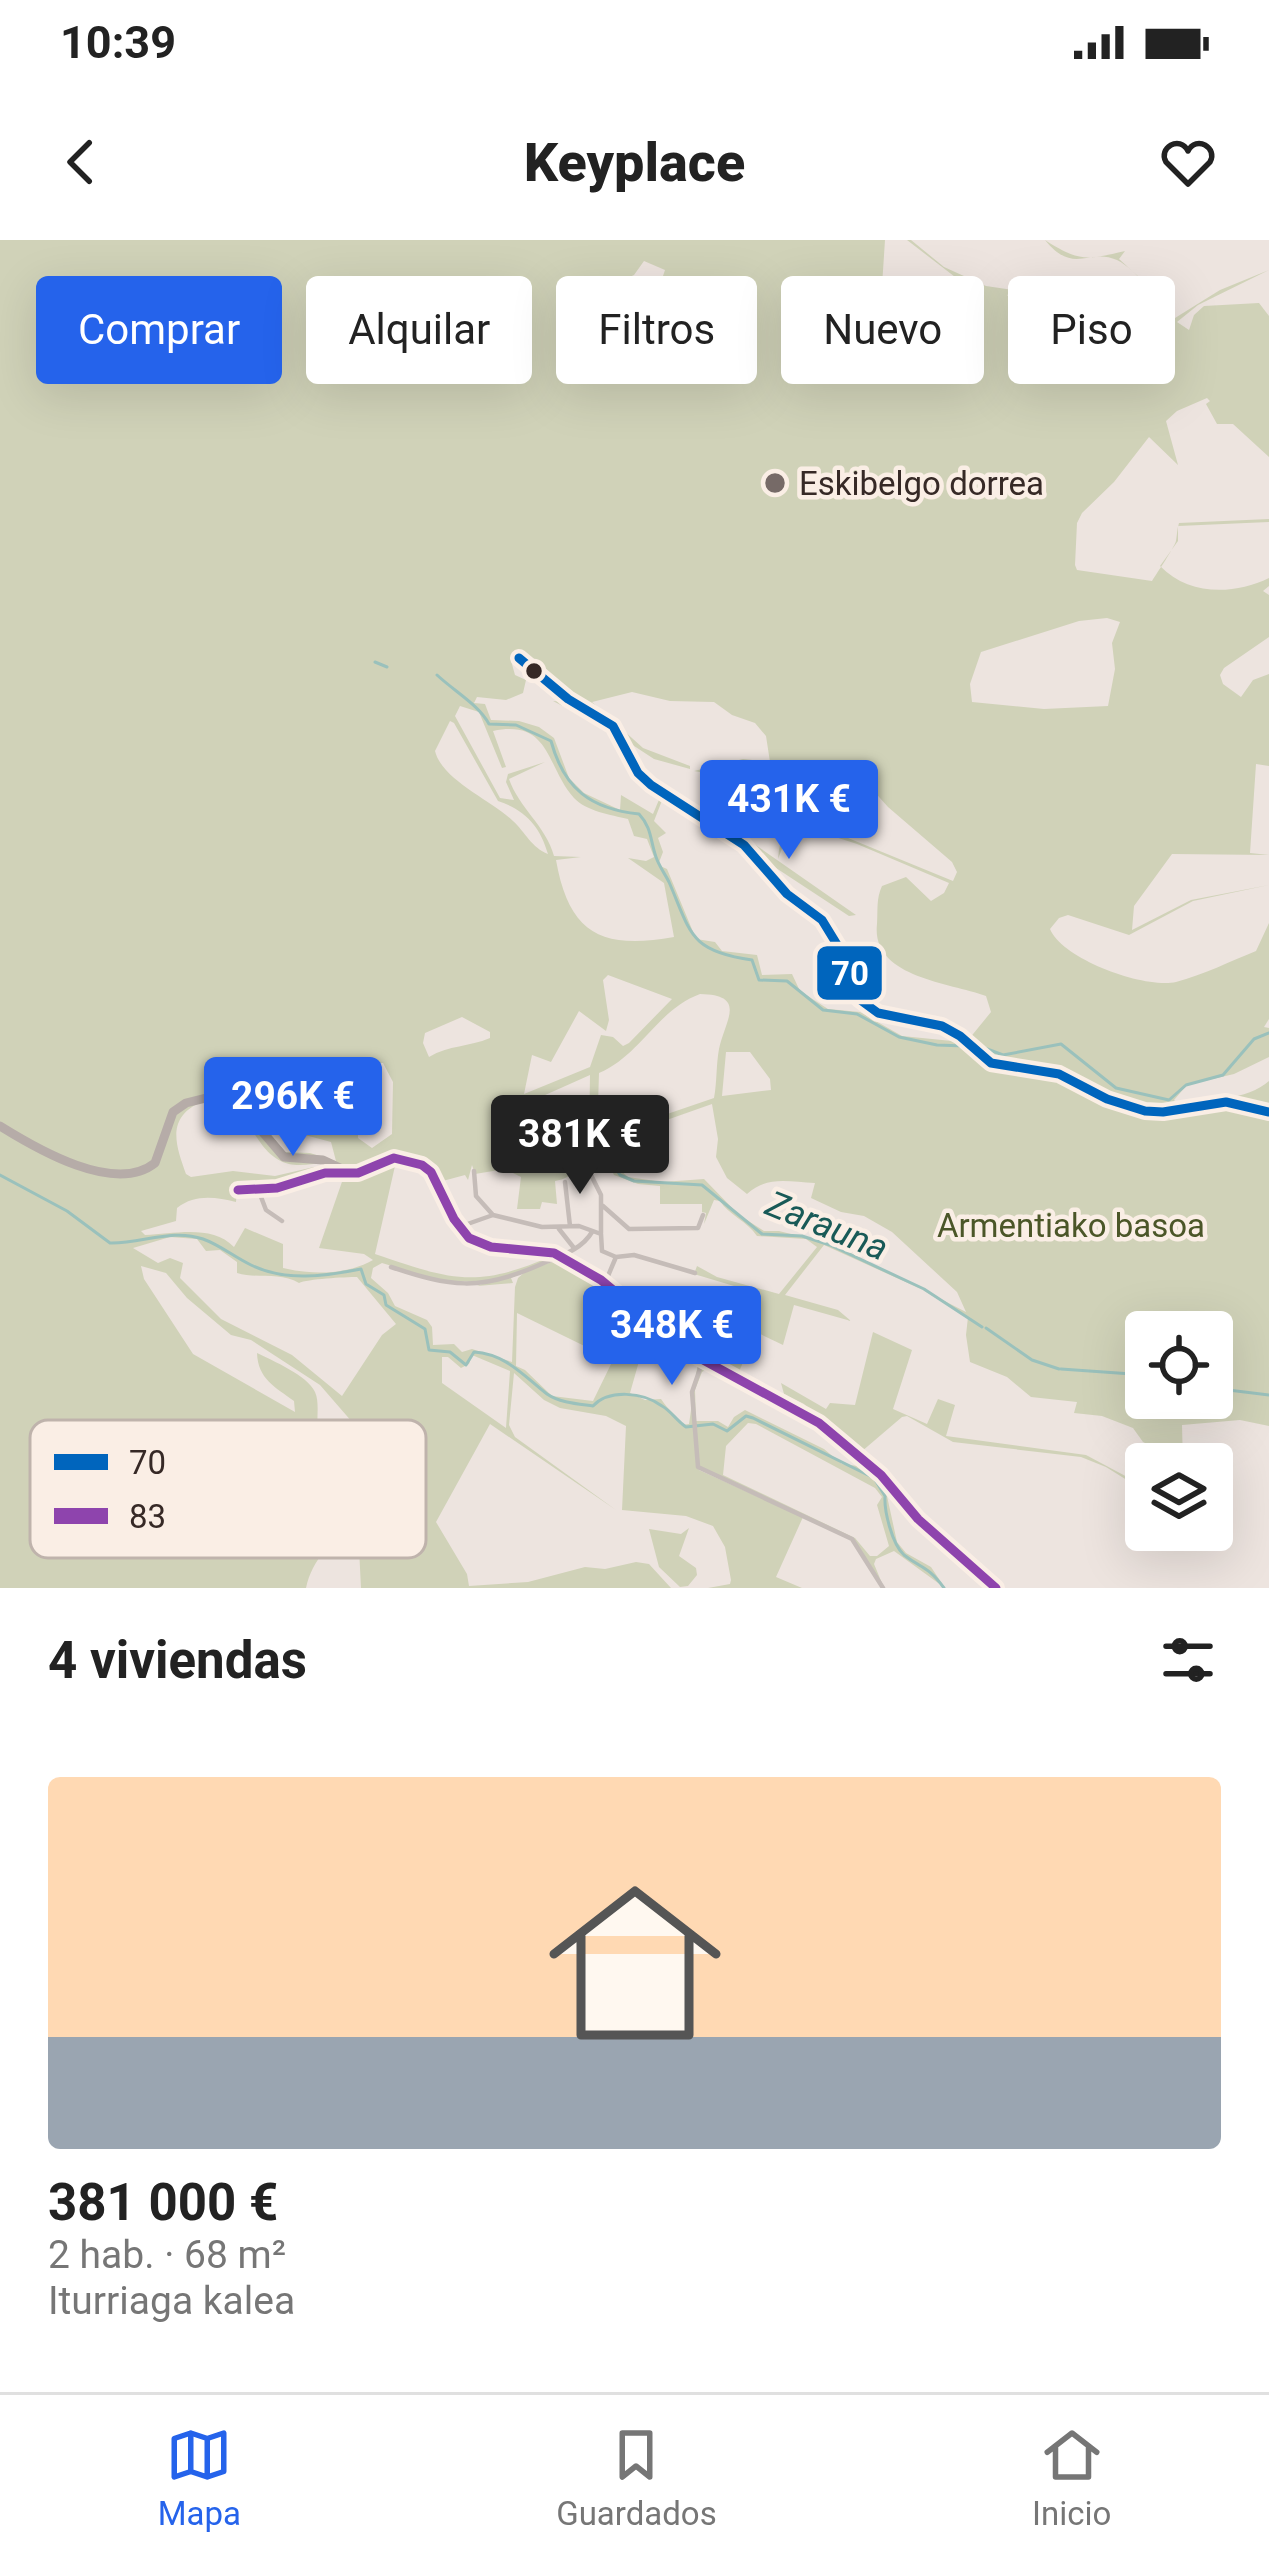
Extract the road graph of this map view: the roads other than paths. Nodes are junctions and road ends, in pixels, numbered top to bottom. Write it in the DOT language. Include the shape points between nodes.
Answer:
graph roads {
  1 [pos="519,658"];
  2 [pos="551,687"];
  3 [pos="1269,1112"];
  4 [pos="0,1126"];
  5 [pos="586,1165"];
  6 [pos="474,1172"];
  7 [pos="352,1174"];
  8 [pos="565,1182"];
  9 [pos="259,1189"];
  10 [pos="238,1190"];
  11 [pos="603,1206"];
  12 [pos="703,1214"];
  13 [pos="493,1215"];
  14 [pos="282,1221"];
  15 [pos="558,1226"];
  16 [pos="570,1226"];
  17 [pos="459,1227"];
  18 [pos="592,1232"];
  19 [pos="601,1234"];
  20 [pos="574,1248"];
  21 [pos="562,1257"];
  22 [pos="616,1257"];
  23 [pos="391,1267"];
  24 [pos="695,1273"];
  25 [pos="605,1283"];
  26 [pos="703,1360"];
  27 [pos="883,1588"];
  28 [pos="996,1588"];
  1 -- 2 [label="street"];
  2 -- 3 [label="street" via="613,726 638,773 744,845 822,920 868,1008 942,1026 999,1067 1059,1073 1144,1111 1226,1102"];
  4 -- 7 [label="street" via="46,1153 126,1175 155,1163 177,1108 211,1099 242,1108 281,1155 323,1160"];
  5 -- 11 [label="street"];
  6 -- 13 [label="street" via="476,1196"];
  7 -- 9 [label="street"];
  7 -- 17 [label="street" via="394,1158 422,1165"];
  8 -- 16 [label="street"];
  9 -- 10 [label="street"];
  9 -- 14 [label="street" via="266,1210"];
  11 -- 12 [label="street" via="629,1229 698,1228"];
  11 -- 19 [label="street"];
  13 -- 15 [label="street"];
  13 -- 17 [label="street"];
  15 -- 16 [label="street"];
  15 -- 20 [label="street"];
  16 -- 18 [label="street"];
  17 -- 21 [label="street" via="485,1246"];
  18 -- 19 [label="street"];
  18 -- 20 [label="street"];
  19 -- 22 [label="street" via="600,1255"];
  20 -- 21 [label="street"];
  21 -- 23 [label="street" via="515,1278 474,1284"];
  21 -- 25 [label="street"];
  22 -- 24 [label="street"];
  22 -- 25 [label="street"];
  25 -- 26 [label="street"];
  26 -- 27 [label="street" via="692,1392 698,1467 852,1539"];
  26 -- 28 [label="street" via="836,1436"];
}
